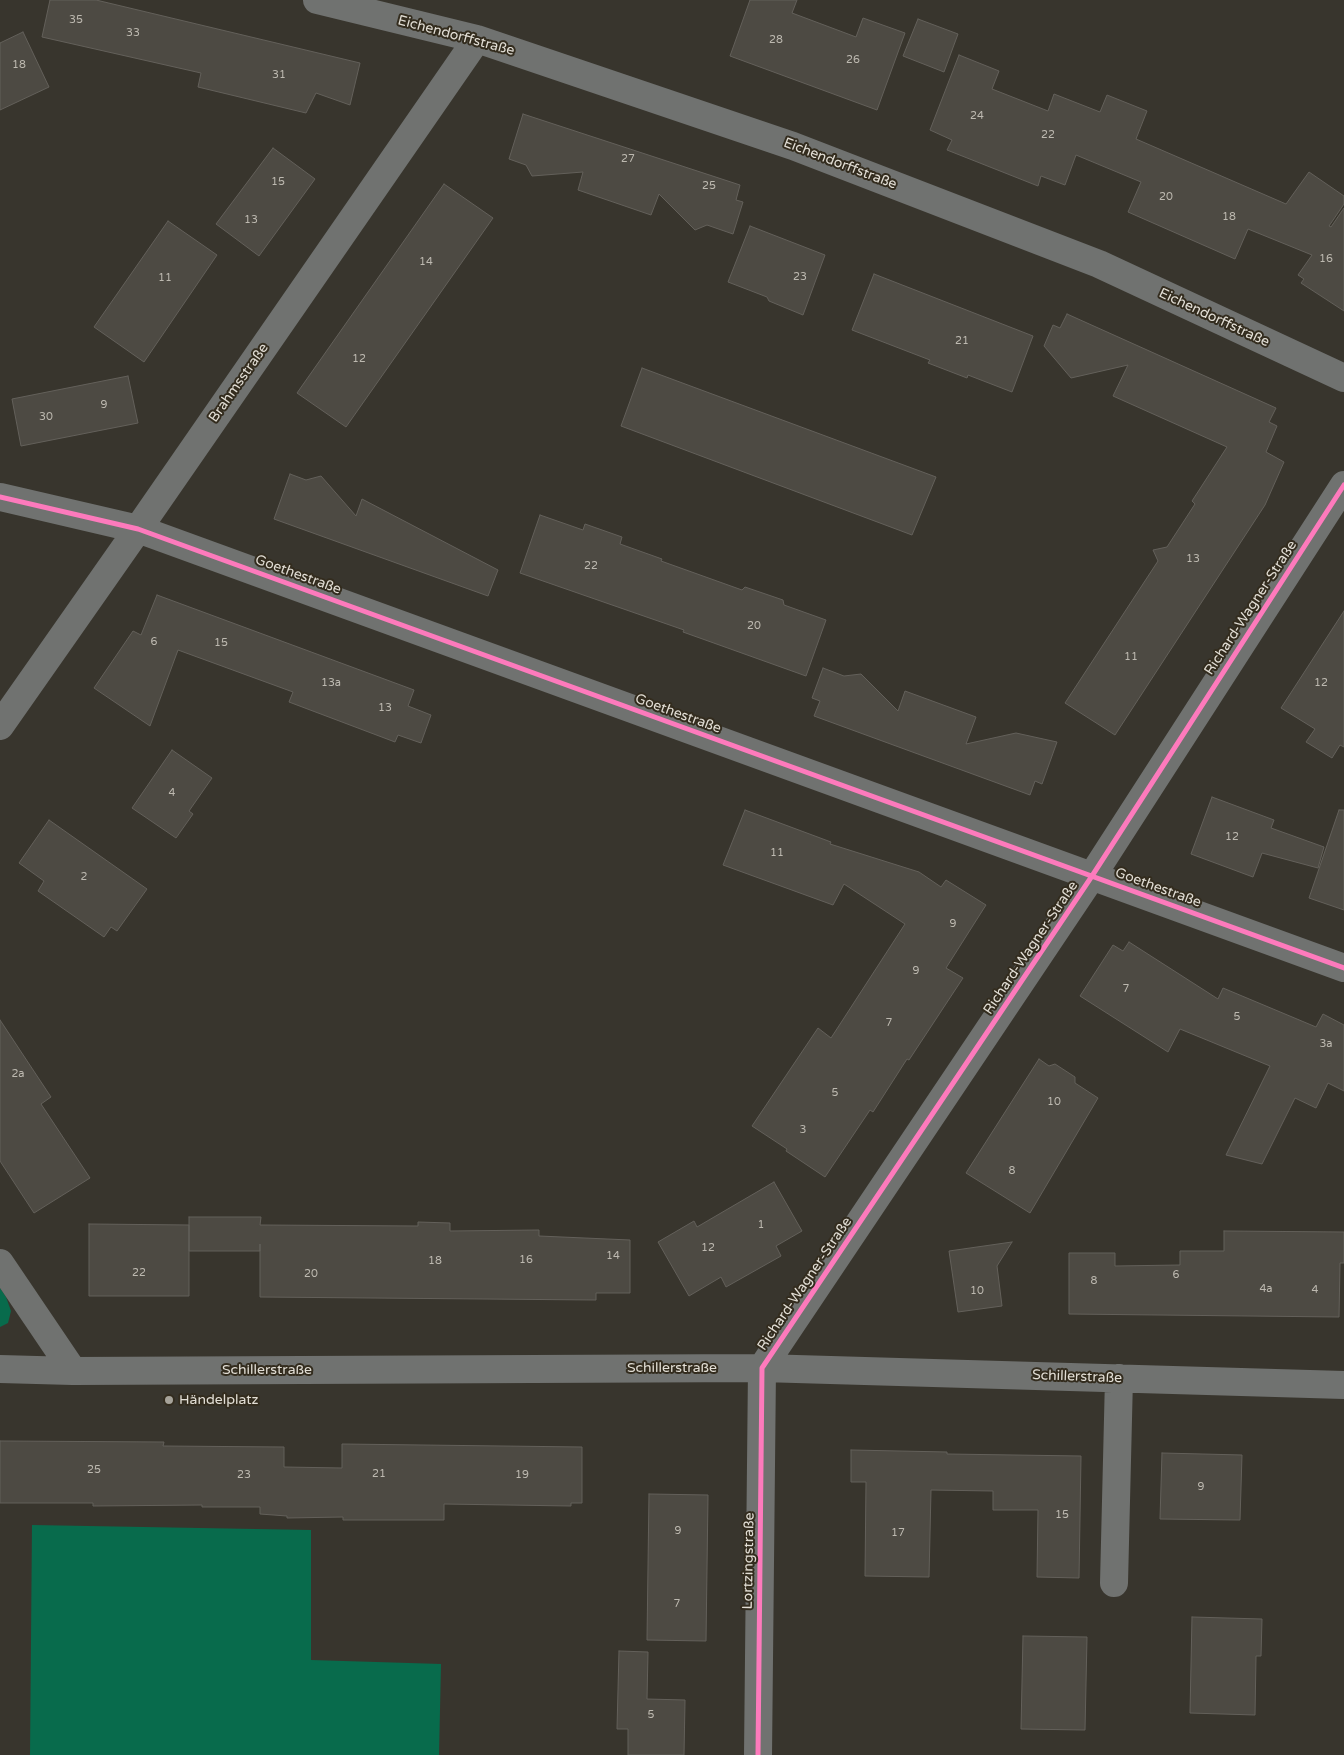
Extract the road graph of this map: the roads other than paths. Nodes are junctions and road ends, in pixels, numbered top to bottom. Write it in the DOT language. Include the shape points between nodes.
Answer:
graph roads {
  1 [pos="317,0"];
  2 [pos="477,39"];
  3 [pos="1344,378"];
  4 [pos="1344,485"];
  5 [pos="0,497"];
  6 [pos="138,529"];
  7 [pos="0,726"];
  8 [pos="1092,876"];
  9 [pos="1344,968"];
  10 [pos="0,1263"];
  11 [pos="762,1368"];
  12 [pos="0,1369"];
  13 [pos="73,1371"];
  14 [pos="1119,1378"];
  15 [pos="1344,1385"];
  16 [pos="1114,1582"];
  17 [pos="758,1755"];
  1 -- 2 [label="street, Eichendorffstraße"];
  2 -- 3 [label="street, Eichendorffstraße" via="793,146 1100,264"];
  2 -- 6 [label="street, Brahmsstraße"];
  4 -- 8 [label="street, Richard-Wagner-Straße"];
  5 -- 6 [label="street, Goethestraße"];
  6 -- 7 [label="street, Brahmsstraße"];
  6 -- 8 [label="street, Goethestraße"];
  8 -- 9 [label="street, Goethestraße"];
  8 -- 11 [label="street, Richard-Wagner-Straße"];
  10 -- 13 [label="street"];
  11 -- 13 [label="street, Schillerstraße"];
  11 -- 14 [label="street, Schillerstraße"];
  11 -- 17 [label="street, Lortzingstraße"];
  12 -- 13 [label="street, Schillerstraße"];
  14 -- 15 [label="street, Schillerstraße"];
  14 -- 16 [label="street"];
}
